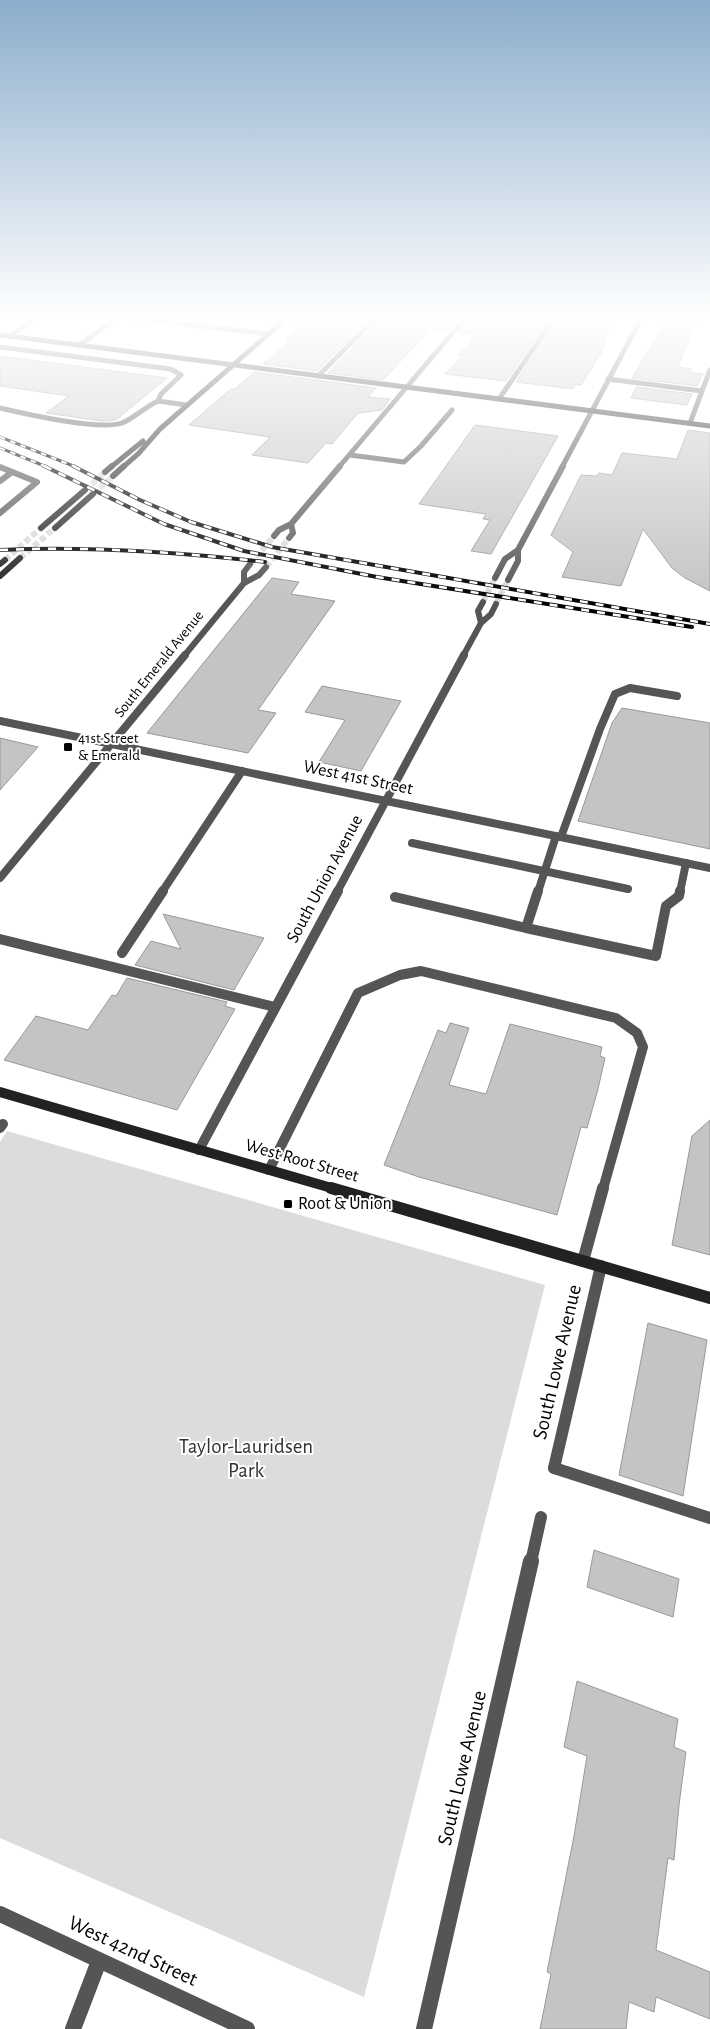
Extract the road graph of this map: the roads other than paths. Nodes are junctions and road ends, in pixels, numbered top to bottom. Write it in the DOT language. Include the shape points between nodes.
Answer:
graph roads {
  1 [pos="15,412"];
  2 [pos="138,412"];
  3 [pos="179,412"];
  4 [pos="386,412"];
  5 [pos="451,412"];
  6 [pos="590,412"];
  7 [pos="604,412"];
  8 [pos="694,412"];
  9 [pos="690,423"];
  10 [pos="710,426"];
  11 [pos="160,429"];
  12 [pos="350,455"];
  13 [pos="0,468"];
  14 [pos="12,472"];
  15 [pos="105,472"];
  16 [pos="113,476"];
  17 [pos="0,481"];
  18 [pos="85,490"];
  19 [pos="93,494"];
  20 [pos="0,513"];
  21 [pos="291,524"];
  22 [pos="41,528"];
  23 [pos="54,528"];
  24 [pos="274,536"];
  25 [pos="289,538"];
  26 [pos="518,550"];
  27 [pos="20,558"];
  28 [pos="250,564"];
  29 [pos="266,567"];
  30 [pos="0,576"];
  31 [pos="495,578"];
  32 [pos="508,580"];
  33 [pos="244,583"];
  34 [pos="483,602"];
  35 [pos="496,604"];
  36 [pos="481,623"];
  37 [pos="677,696"];
  38 [pos="0,721"];
  39 [pos="111,744"];
  40 [pos="242,771"];
  41 [pos="385,800"];
  42 [pos="559,836"];
  43 [pos="412,843"];
  44 [pos="686,863"];
  45 [pos="710,868"];
  46 [pos="545,871"];
  47 [pos="0,878"];
  48 [pos="628,889"];
  49 [pos="395,897"];
  50 [pos="526,928"];
  51 [pos="0,939"];
  52 [pos="122,953"];
  53 [pos="275,1007"];
  54 [pos="0,1092"];
  55 [pos="199,1150"];
  56 [pos="269,1170"];
  57 [pos="583,1261"];
  58 [pos="601,1266"];
  59 [pos="710,1298"];
  60 [pos="541,1517"];
  61 [pos="710,1518"];
  62 [pos="0,1914"];
  63 [pos="99,1961"];
  64 [pos="72,2029"];
  65 [pos="247,2029"];
  66 [pos="424,2029"];
  1 -- 2 [label="street" via="110,426 124,422"];
  3 -- 11 [label="main road"];
  4 -- 12 [label="street"];
  5 -- 12 [label="street" via="404,462"];
  6 -- 26 [label="street"];
  7 -- 9 [label="main road"];
  8 -- 9 [label="street"];
  9 -- 10 [label="main road"];
  11 -- 15 [label="main road"];
  11 -- 16 [label="main road"];
  12 -- 21 [label="street"];
  13 -- 14 [label="street"];
  14 -- 17 [label="street"];
  14 -- 20 [label="street" via="37,482"];
  18 -- 22 [label="main road"];
  19 -- 23 [label="main road"];
  21 -- 24 [label="street"];
  21 -- 25 [label="street" via="293,533"];
  26 -- 31 [label="street" via="505,559"];
  26 -- 32 [label="street" via="518,561"];
  27 -- 30 [label="main road"];
  28 -- 33 [label="street, South Emerald Avenue" via="244,572"];
  29 -- 33 [label="street, South Emerald Avenue"];
  33 -- 39 [label="street, South Emerald Avenue"];
  34 -- 36 [label="street, South Union Avenue" via="478,611"];
  35 -- 36 [label="street, South Union Avenue"];
  36 -- 41 [label="street, South Union Avenue"];
  37 -- 42 [label="street" via="630,688 616,694"];
  38 -- 39 [label="street, West 41st Street"];
  39 -- 40 [label="street, West 41st Street"];
  39 -- 47 [label="street, South Emerald Avenue"];
  40 -- 41 [label="street, West 41st Street"];
  40 -- 52 [label="street"];
  41 -- 42 [label="street, West 41st Street"];
  41 -- 53 [label="street, South Union Avenue"];
  42 -- 44 [label="street, West 41st Street"];
  42 -- 46 [label="street"];
  43 -- 46 [label="street"];
  44 -- 45 [label="street, West 41st Street"];
  44 -- 50 [label="street" via="680,896 666,906 656,956"];
  46 -- 48 [label="street"];
  46 -- 50 [label="street"];
  49 -- 50 [label="street"];
  51 -- 53 [label="street"];
  53 -- 55 [label="street, South Union Avenue"];
  54 -- 55 [label="main road, West Root Street"];
  55 -- 56 [label="main road, West Root Street"];
  56 -- 57 [label="main road, West Root Street"];
  56 -- 57 [label="street" via="358,993 400,975 421,970 616,1018 637,1033 643,1047"];
  57 -- 58 [label="main road, West Root Street"];
  58 -- 59 [label="main road, West Root Street"];
  58 -- 61 [label="street, South Lowe Avenue" via="554,1468"];
  60 -- 66 [label="street, South Lowe Avenue"];
  62 -- 63 [label="street, West 42nd Street"];
  63 -- 64 [label="street"];
  63 -- 65 [label="street, West 42nd Street"];
}
